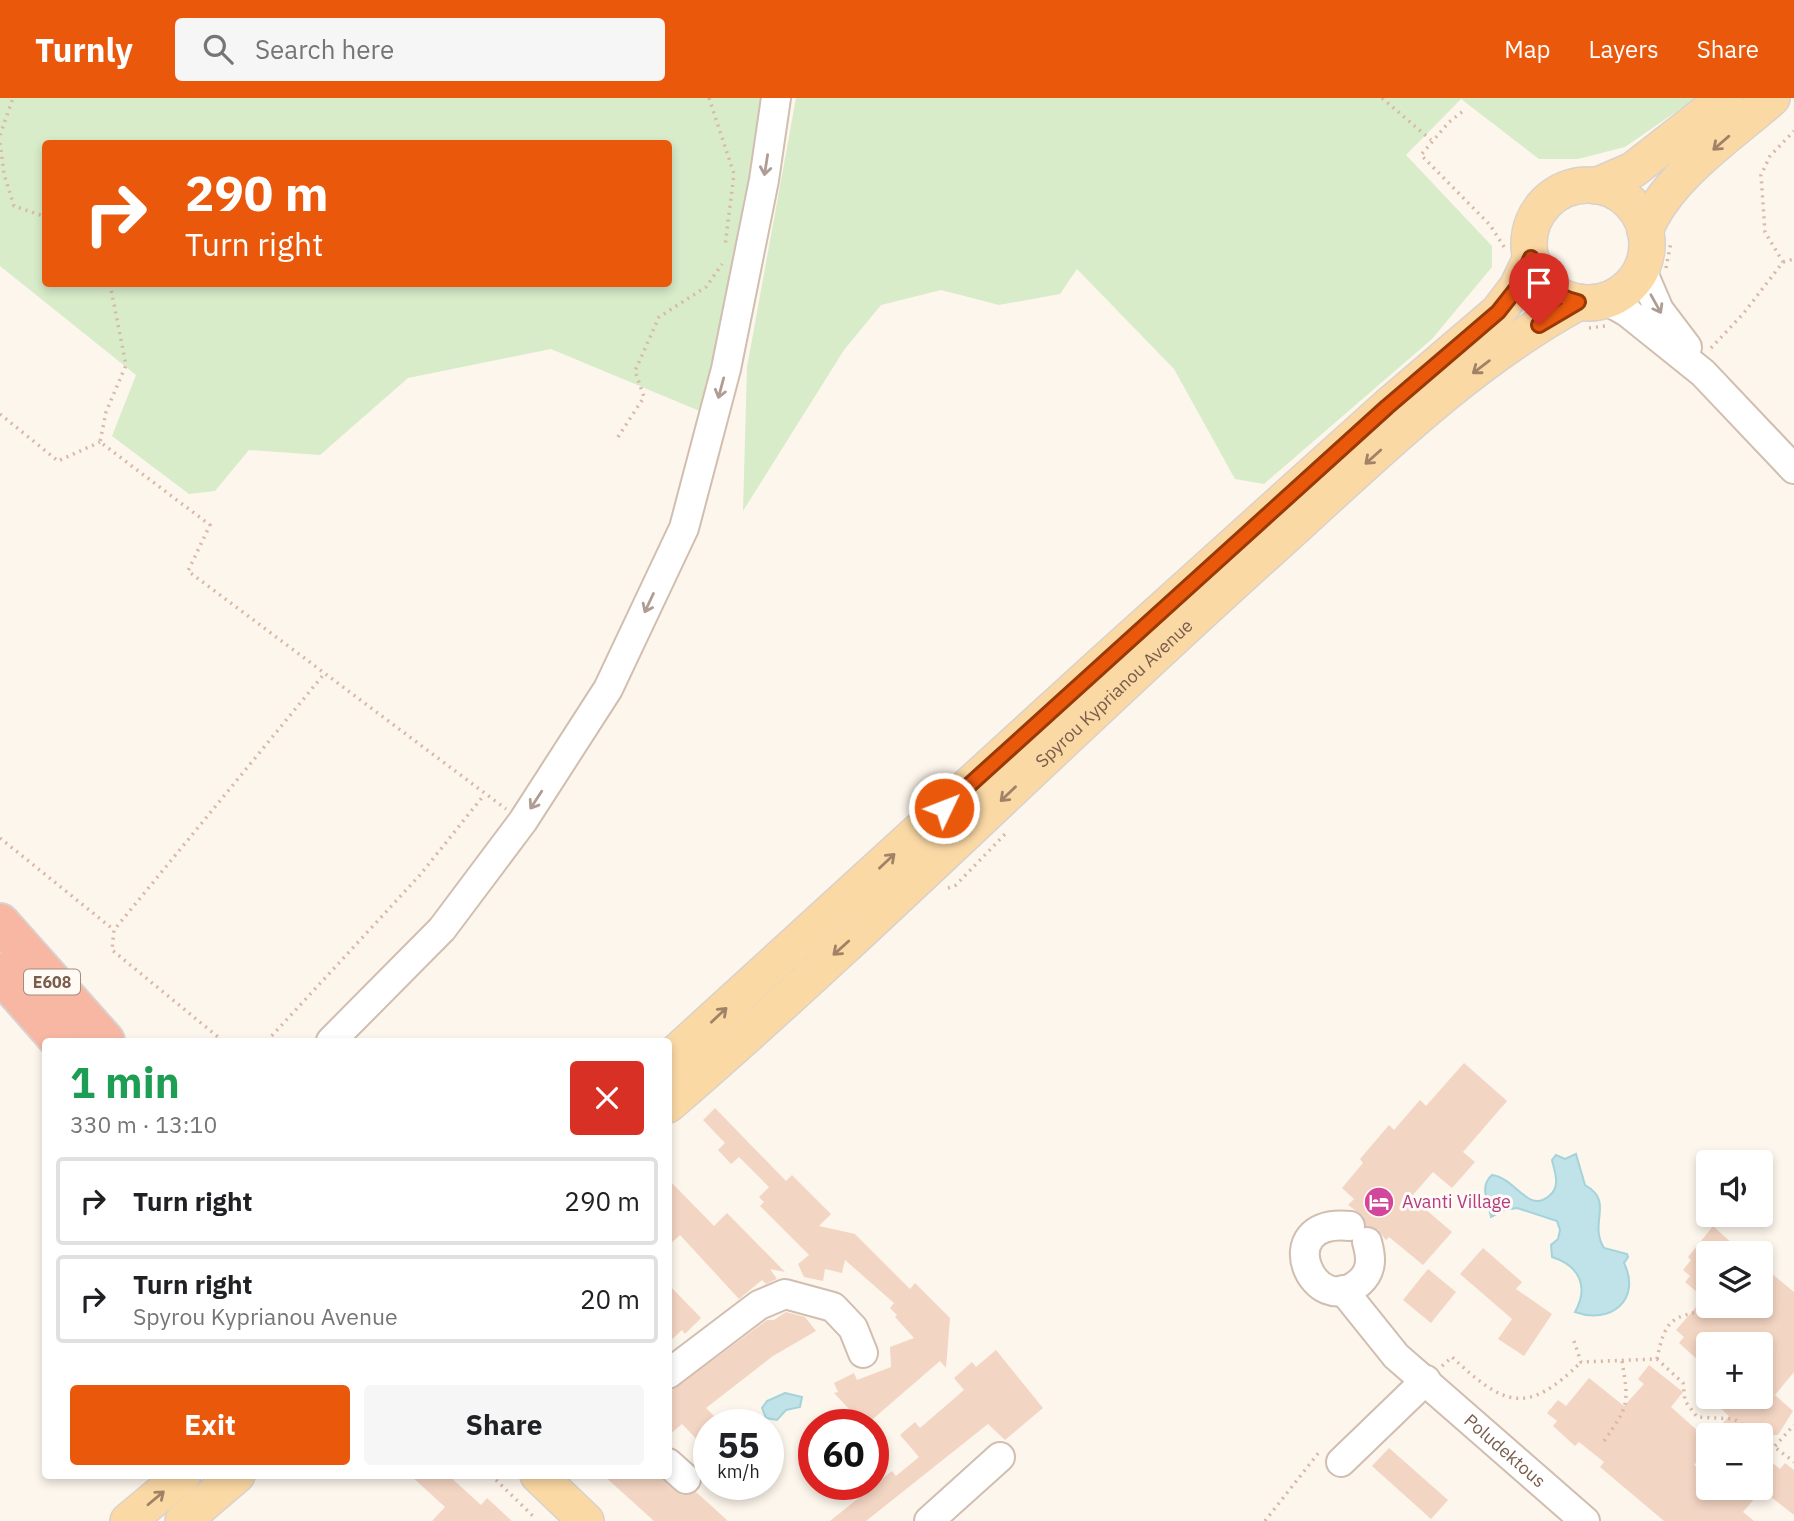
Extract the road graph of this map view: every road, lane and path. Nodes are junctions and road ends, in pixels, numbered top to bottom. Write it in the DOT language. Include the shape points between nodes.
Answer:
graph roads {
  1 [pos="13,98"];
  2 [pos="709,98"];
  3 [pos="776,98"];
  4 [pos="1382,98"];
  5 [pos="1725,98"];
  6 [pos="1772,98"];
  7 [pos="1462,112"];
  8 [pos="1794,131"];
  9 [pos="0,135"];
  10 [pos="1432,141"];
  11 [pos="0,143"];
  12 [pos="1596,186"];
  13 [pos="42,216"];
  14 [pos="1658,234"];
  15 [pos="725,250"];
  16 [pos="1519,256"];
  17 [pos="1794,259"];
  18 [pos="1783,262"];
  19 [pos="723,263"];
  20 [pos="1653,271"];
  21 [pos="111,287"];
  22 [pos="1592,301"];
  23 [pos="1703,373"];
  24 [pos="0,414"];
  25 [pos="618,437"];
  26 [pos="100,442"];
  27 [pos="1794,469"];
  28 [pos="324,674"];
  29 [pos="484,795"];
  30 [pos="523,821"];
  31 [pos="0,838"];
  32 [pos="0,923"];
  33 [pos="114,930"];
  34 [pos="0,973"];
  35 [pos="58,1038"];
  36 [pos="102,1038"];
  37 [pos="219,1038"];
  38 [pos="270,1038"];
  39 [pos="334,1038"];
  40 [pos="672,1056"];
  41 [pos="672,1101"];
  42 [pos="1343,1290"];
  43 [pos="1696,1312"];
  44 [pos="1574,1341"];
  45 [pos="863,1353"];
  46 [pos="1657,1359"];
  47 [pos="1622,1361"];
  48 [pos="1581,1362"];
  49 [pos="672,1371"];
  50 [pos="1426,1380"];
  51 [pos="1740,1423"];
  52 [pos="1794,1425"];
  53 [pos="1604,1441"];
  54 [pos="1773,1444"];
  55 [pos="1776,1446"];
  56 [pos="1000,1457"];
  57 [pos="1341,1462"];
  58 [pos="1794,1462"];
  59 [pos="178,1479"];
  60 [pos="232,1479"];
  61 [pos="496,1479"];
  62 [pos="534,1479"];
  63 [pos="537,1479"];
  64 [pos="547,1519"];
  65 [pos="128,1521"];
  66 [pos="183,1521"];
  67 [pos="586,1521"];
  68 [pos="929,1521"];
  69 [pos="1265,1521"];
  70 [pos="1585,1521"];
  1 -- 9 [label="path"];
  2 -- 15 [label="path" via="734,174"];
  3 -- 30 [label="street, one-way" via="726,369 684,527 608,689"];
  4 -- 10 [label="path"];
  5 -- 12 [label="main road" via="1633,170"];
  6 -- 14 [label="main road, one-way" via="1666,192 1652,212"];
  7 -- 10 [label="path"];
  8 -- 18 [label="path" via="1770,156 1761,175 1765,232"];
  10 -- 16 [label="path" via="1421,155"];
  11 -- 13 [label="path" via="14,206"];
  12 -- 14 [label="main road" via="1628,201"];
  12 -- 16 [label="main road" via="1570,188 1547,202"];
  14 -- 20 [label="path"];
  14 -- 20 [label="main road" via="1647,248"];
  16 -- 22 [label="main road" via="1562,297"];
  40 -- 16 [label="main road, Spyrou Kyprianou Avenue, one-way" via="1104,662 1488,321 1509,301"];
  17 -- 18 [label="path"];
  18 -- 23 [label="path" via="1743,314 1713,343"];
  19 -- 25 [label="path" via="706,287 659,317 635,371 644,397"];
  20 -- 22 [label="main road"];
  20 -- 23 [label="street, one-way" via="1659,310"];
  21 -- 26 [label="path" via="126,366 106,412"];
  22 -- 23 [label="street" via="1628,312"];
  22 -- 41 [label="main road, Spyrou Kyprianou Avenue, one-way" via="1519,338 1424,411 1141,666 986,816"];
  23 -- 27 [label="street"];
  24 -- 26 [label="path" via="58,461"];
  26 -- 28 [label="path" via="211,525 188,571"];
  28 -- 29 [label="path"];
  28 -- 33 [label="path"];
  29 -- 30 [label="path"];
  29 -- 38 [label="path" via="420,875"];
  30 -- 39 [label="street" via="442,929"];
  31 -- 33 [label="path"];
  32 -- 36 [label="highway, E608"];
  33 -- 37 [label="path" via="113,950"];
  34 -- 35 [label="highway, E608"];
  42 -- 42 [label="street, Poludektous" via="1322,1287 1305,1263 1308,1242 1333,1224 1359,1234 1371,1258 1363,1279"];
  42 -- 50 [label="street, Poludektous" via="1396,1356"];
  43 -- 46 [label="path" via="1669,1323 1662,1332"];
  44 -- 48 [label="path"];
  45 -- 49 [label="street" via="853,1328 834,1307 785,1294 759,1305"];
  46 -- 47 [label="path"];
  46 -- 51 [label="path" via="1683,1383 1685,1401 1697,1418"];
  47 -- 48 [label="path"];
  47 -- 53 [label="path" via="1628,1398"];
  48 -- 50 [label="path" via="1557,1386 1532,1399 1507,1398 1481,1385 1452,1357"];
  50 -- 57 [label="street"];
  50 -- 70 [label="street, Poludektous"];
  52 -- 55 [label="path"];
  54 -- 55 [label="path"];
  55 -- 58 [label="path"];
  56 -- 68 [label="street"];
  57 -- 69 [label="path" via="1324,1445"];
  65 -- 59 [label="main road, one-way"];
  60 -- 66 [label="main road"];
  61 -- 64 [label="path"];
  62 -- 64 [label="main road"];
  63 -- 67 [label="main road"];
}
